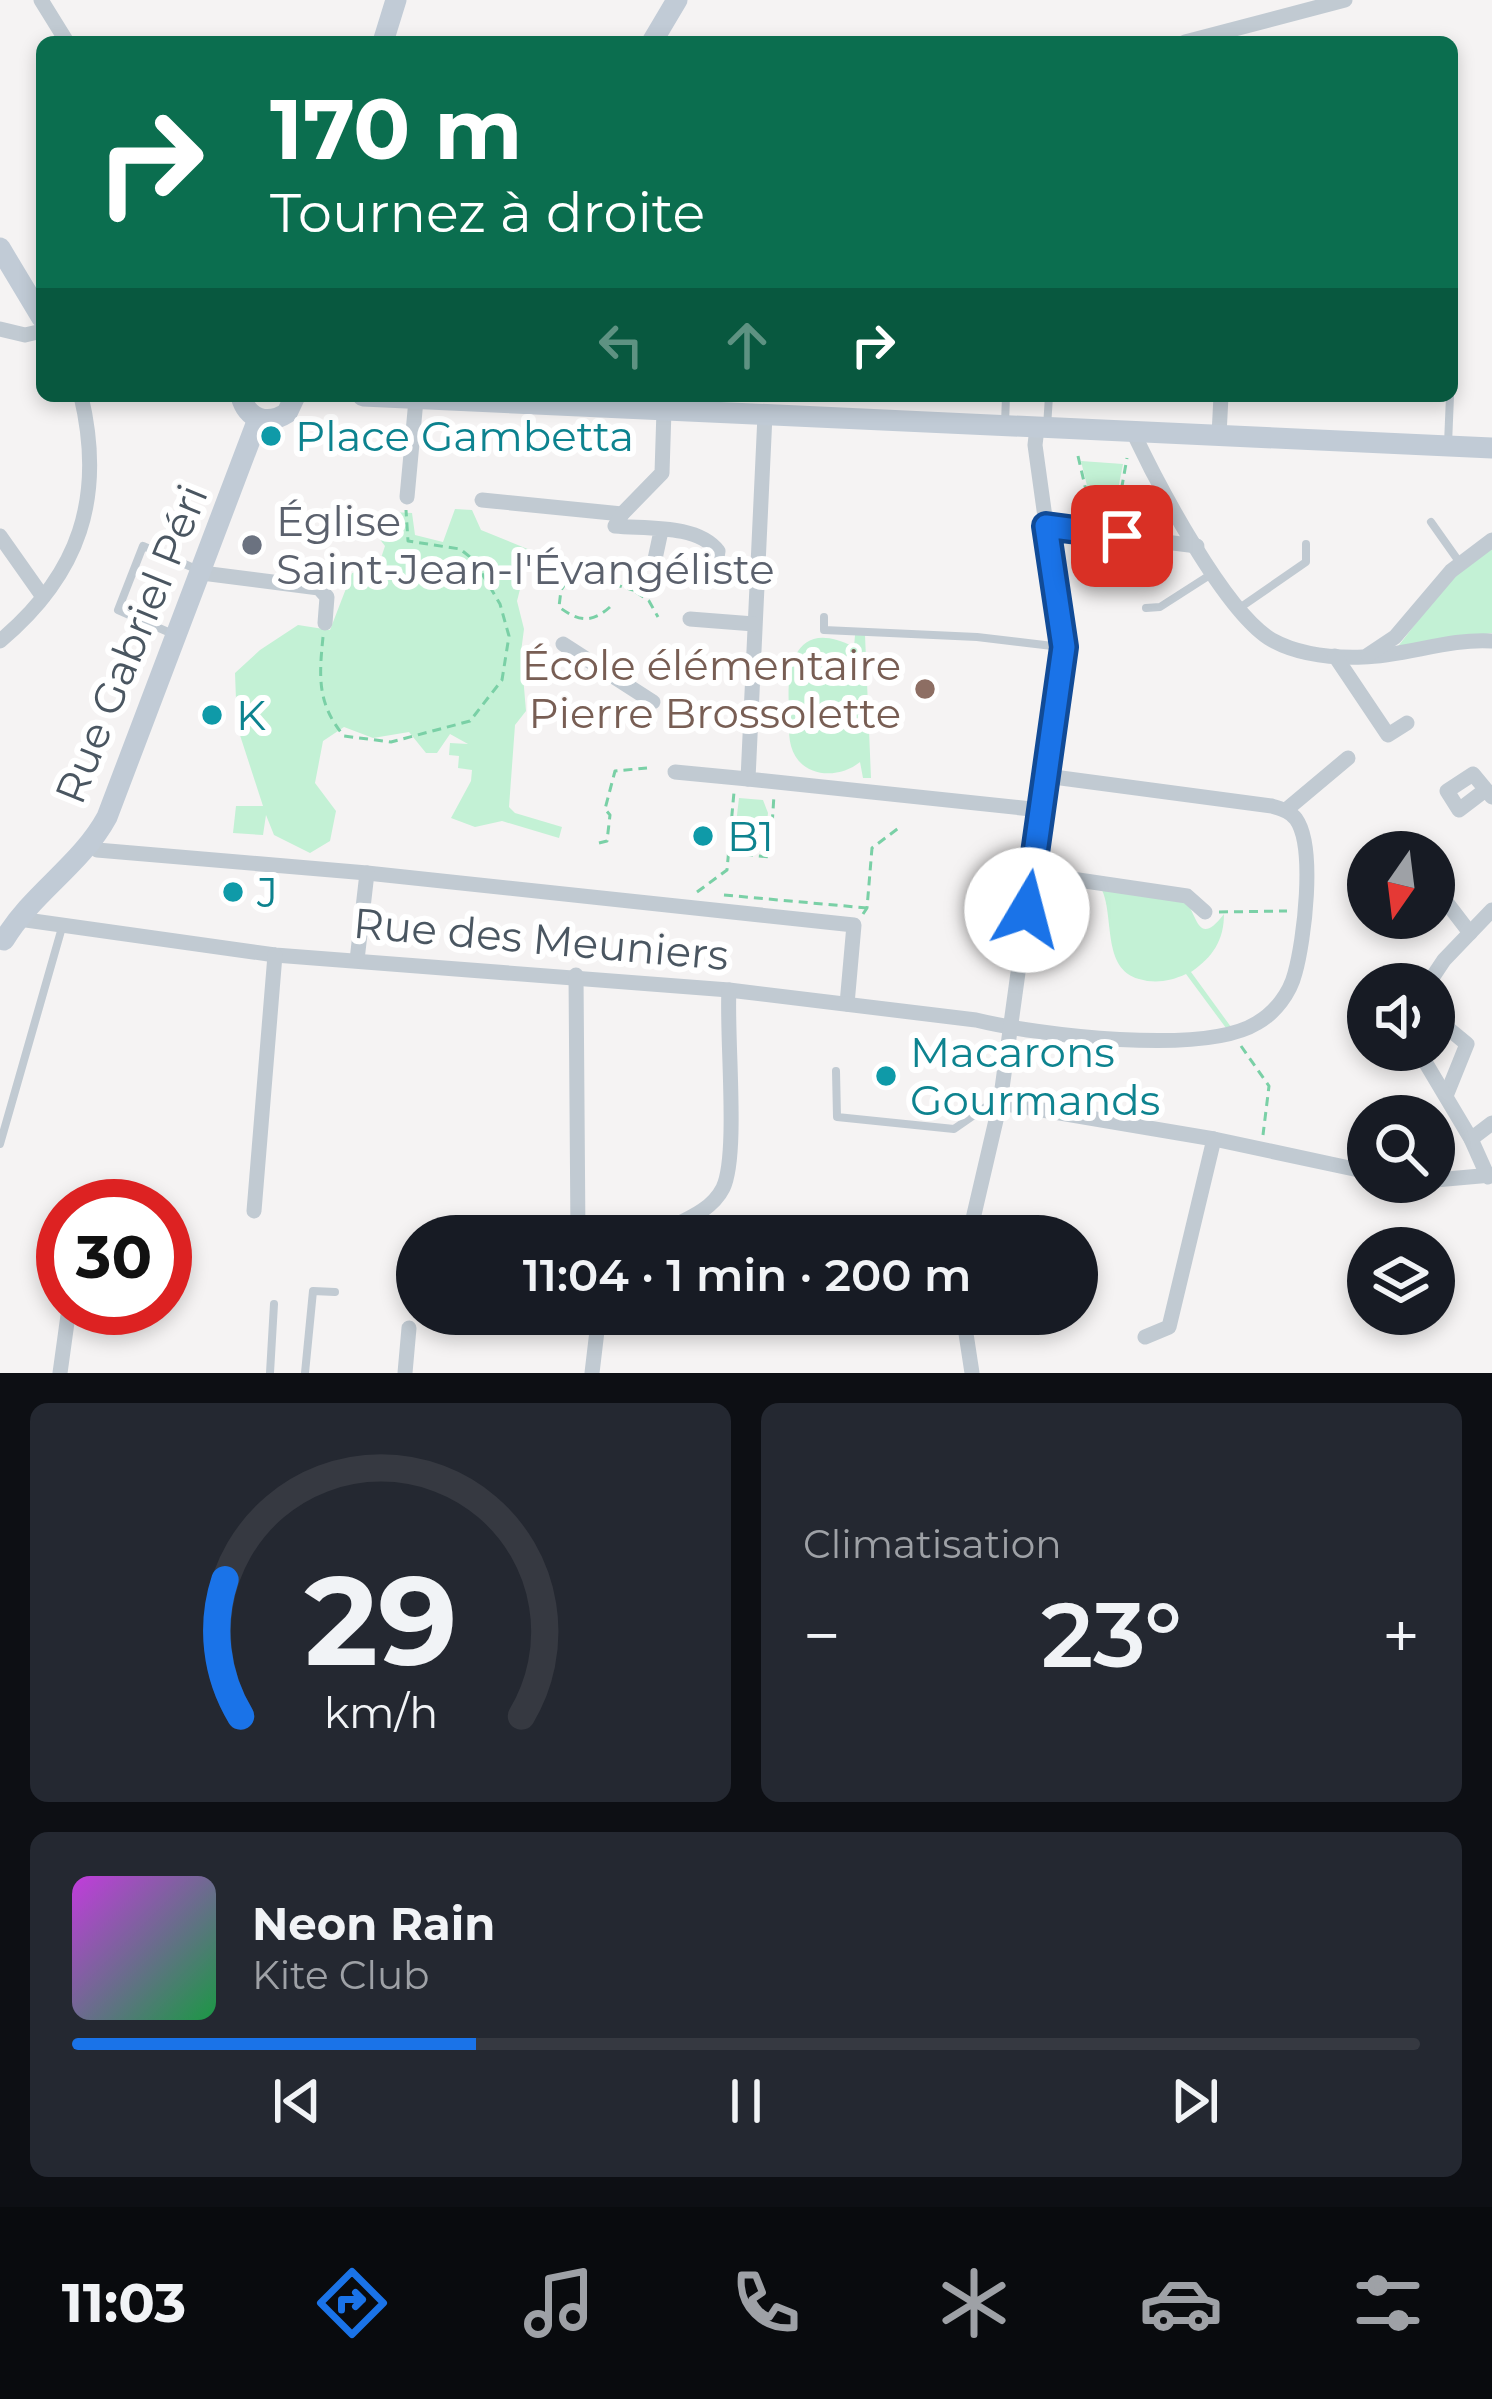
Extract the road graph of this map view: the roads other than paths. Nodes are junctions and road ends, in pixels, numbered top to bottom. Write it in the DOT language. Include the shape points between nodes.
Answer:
graph roads {
  1 [pos="41,0"];
  2 [pos="396,0"];
  3 [pos="677,0"];
  4 [pos="1346,0"];
  5 [pos="63,36"];
  6 [pos="385,36"];
  7 [pos="656,36"];
  8 [pos="1212,36"];
  9 [pos="0,248"];
  10 [pos="36,308"];
  11 [pos="0,329"];
  12 [pos="36,333"];
  13 [pos="82,402"];
  14 [pos="243,402"];
  15 [pos="294,402"];
  16 [pos="416,402"];
  17 [pos="510,402"];
  18 [pos="1006,402"];
  19 [pos="1048,402"];
  20 [pos="1221,402"];
  21 [pos="1450,402"];
  22 [pos="652,405"];
  23 [pos="765,415"];
  24 [pos="258,419"];
  25 [pos="1005,426"];
  26 [pos="1042,428"];
  27 [pos="1133,432"];
  28 [pos="1219,435"];
  29 [pos="1448,445"];
  30 [pos="1492,448"];
  31 [pos="406,497"];
  32 [pos="482,500"];
  33 [pos="622,514"];
  34 [pos="1431,522"];
  35 [pos="1046,526"];
  36 [pos="661,531"];
  37 [pos="0,536"];
  38 [pos="1492,540"];
  39 [pos="1306,544"];
  40 [pos="1197,546"];
  41 [pos="1461,564"];
  42 [pos="1214,572"];
  43 [pos="202,573"];
  44 [pos="43,597"];
  45 [pos="1146,608"];
  46 [pos="1240,608"];
  47 [pos="824,617"];
  48 [pos="690,619"];
  49 [pos="325,623"];
  50 [pos="754,624"];
  51 [pos="178,636"];
  52 [pos="0,640"];
  53 [pos="1492,641"];
  54 [pos="563,644"];
  55 [pos="1064,647"];
  56 [pos="1335,656"];
  57 [pos="1366,657"];
  58 [pos="652,702"];
  59 [pos="1407,722"];
  60 [pos="1348,758"];
  61 [pos="675,772"];
  62 [pos="1046,776"];
  63 [pos="742,778"];
  64 [pos="1041,809"];
  65 [pos="1286,810"];
  66 [pos="90,845"];
  67 [pos="1031,873"];
  68 [pos="367,874"];
  69 [pos="1492,910"];
  70 [pos="1205,912"];
  71 [pos="1455,913"];
  72 [pos="10,922"];
  73 [pos="64,923"];
  74 [pos="1470,933"];
  75 [pos="275,955"];
  76 [pos="357,960"];
  77 [pos="1444,960"];
  78 [pos="1442,963"];
  79 [pos="1443,963"];
  80 [pos="575,976"];
  81 [pos="729,990"];
  82 [pos="847,1004"];
  83 [pos="1012,1029"];
  84 [pos="1455,1034"];
  85 [pos="836,1071"];
  86 [pos="1446,1095"];
  87 [pos="1000,1102"];
  88 [pos="1455,1111"];
  89 [pos="1492,1123"];
  90 [pos="1214,1139"];
  91 [pos="1471,1139"];
  92 [pos="0,1144"];
  93 [pos="1347,1167"];
  94 [pos="1490,1176"];
  95 [pos="1455,1179"];
  96 [pos="254,1211"];
  97 [pos="578,1215"];
  98 [pos="697,1215"];
  99 [pos="974,1215"];
  100 [pos="335,1292"];
  101 [pos="274,1304"];
  102 [pos="65,1335"];
  103 [pos="408,1335"];
  104 [pos="597,1335"];
  105 [pos="966,1335"];
  106 [pos="1145,1337"];
  107 [pos="60,1373"];
  108 [pos="270,1373"];
  109 [pos="305,1373"];
  110 [pos="405,1373"];
  111 [pos="592,1373"];
  112 [pos="972,1373"];
  1 -- 5 [label="street"];
  2 -- 6 [label="street"];
  3 -- 7 [label="street"];
  4 -- 8 [label="street"];
  9 -- 10 [label="street"];
  11 -- 12 [label="street"];
  13 -- 44 [label="street" via="91,446 86,508 78,541"];
  14 -- 24 [label="street"];
  15 -- 24 [label="street" via="280,418"];
  16 -- 31 [label="street"];
  17 -- 22 [label="street"];
  18 -- 25 [label="lane"];
  19 -- 26 [label="lane"];
  20 -- 28 [label="street"];
  21 -- 29 [label="lane"];
  22 -- 23 [label="street"];
  22 -- 33 [label="street" via="662,473"];
  23 -- 25 [label="street"];
  23 -- 50 [label="street"];
  24 -- 43 [label="street, Rue Gabriel Péri"];
  25 -- 26 [label="street"];
  26 -- 27 [label="street"];
  26 -- 35 [label="street"];
  27 -- 28 [label="street"];
  27 -- 40 [label="street"];
  28 -- 29 [label="street"];
  29 -- 30 [label="street"];
  32 -- 33 [label="street"];
  33 -- 36 [label="street" via="614,526"];
  34 -- 41 [label="lane"];
  35 -- 40 [label="street"];
  35 -- 55 [label="street"];
  36 -- 36 [label="street" via="708,538 718,550 715,570 672,575 655,559"];
  37 -- 44 [label="street"];
  38 -- 41 [label="street"];
  39 -- 46 [label="lane" via="1306,562"];
  40 -- 42 [label="street"];
  41 -- 57 [label="street"];
  42 -- 45 [label="lane"];
  42 -- 46 [label="street"];
  43 -- 49 [label="street" via="319,588 327,597"];
  43 -- 51 [label="street, Rue Gabriel Péri"];
  43 -- 51 [label="lane" via="143,546 118,610"];
  44 -- 52 [label="street"];
  46 -- 56 [label="street" via="1270,639"];
  47 -- 55 [label="lane" via="824,629"];
  48 -- 50 [label="street"];
  50 -- 63 [label="street"];
  51 -- 66 [label="street, Rue Gabriel Péri"];
  53 -- 57 [label="street"];
  54 -- 58 [label="street"];
  55 -- 62 [label="street"];
  56 -- 57 [label="street"];
  56 -- 59 [label="street" via="1388,735"];
  60 -- 65 [label="street"];
  61 -- 63 [label="street"];
  62 -- 64 [label="street"];
  62 -- 65 [label="street"];
  63 -- 64 [label="street"];
  64 -- 67 [label="street"];
  65 -- 83 [label="street, Rue des Meuniers" via="1303,836 1304,911 1295,973 1274,1011 1232,1034 1124,1039"];
  66 -- 68 [label="street"];
  66 -- 72 [label="street, Rue Gabriel Péri"];
  67 -- 70 [label="street" via="1187,896"];
  67 -- 83 [label="street"];
  68 -- 76 [label="street"];
  68 -- 82 [label="street" via="854,925"];
  69 -- 74 [label="street"];
  71 -- 74 [label="street"];
  72 -- 73 [label="street, Rue des Meuniers"];
  73 -- 75 [label="street, Rue des Meuniers"];
  73 -- 92 [label="lane"];
  74 -- 77 [label="street"];
  75 -- 76 [label="street, Rue des Meuniers"];
  75 -- 96 [label="street"];
  76 -- 80 [label="street, Rue des Meuniers"];
  77 -- 78 [label="street"];
  77 -- 79 [label="street"];
  80 -- 81 [label="street, Rue des Meuniers"];
  80 -- 97 [label="street"];
  81 -- 82 [label="street, Rue des Meuniers"];
  81 -- 98 [label="street" via="729,1158 723,1189"];
  82 -- 83 [label="street, Rue des Meuniers"];
  83 -- 87 [label="street"];
  84 -- 86 [label="street" via="1467,1044"];
  85 -- 87 [label="lane" via="837,1117 954,1129"];
  87 -- 90 [label="street"];
  87 -- 99 [label="street"];
  88 -- 91 [label="street"];
  89 -- 91 [label="street"];
  90 -- 93 [label="street"];
  90 -- 106 [label="street" via="1169,1327"];
  91 -- 94 [label="street"];
  94 -- 95 [label="street"];
  100 -- 109 [label="lane" via="313,1292"];
  101 -- 108 [label="lane"];
  102 -- 107 [label="street"];
  103 -- 110 [label="street"];
  104 -- 111 [label="street"];
  105 -- 112 [label="street"];
}
